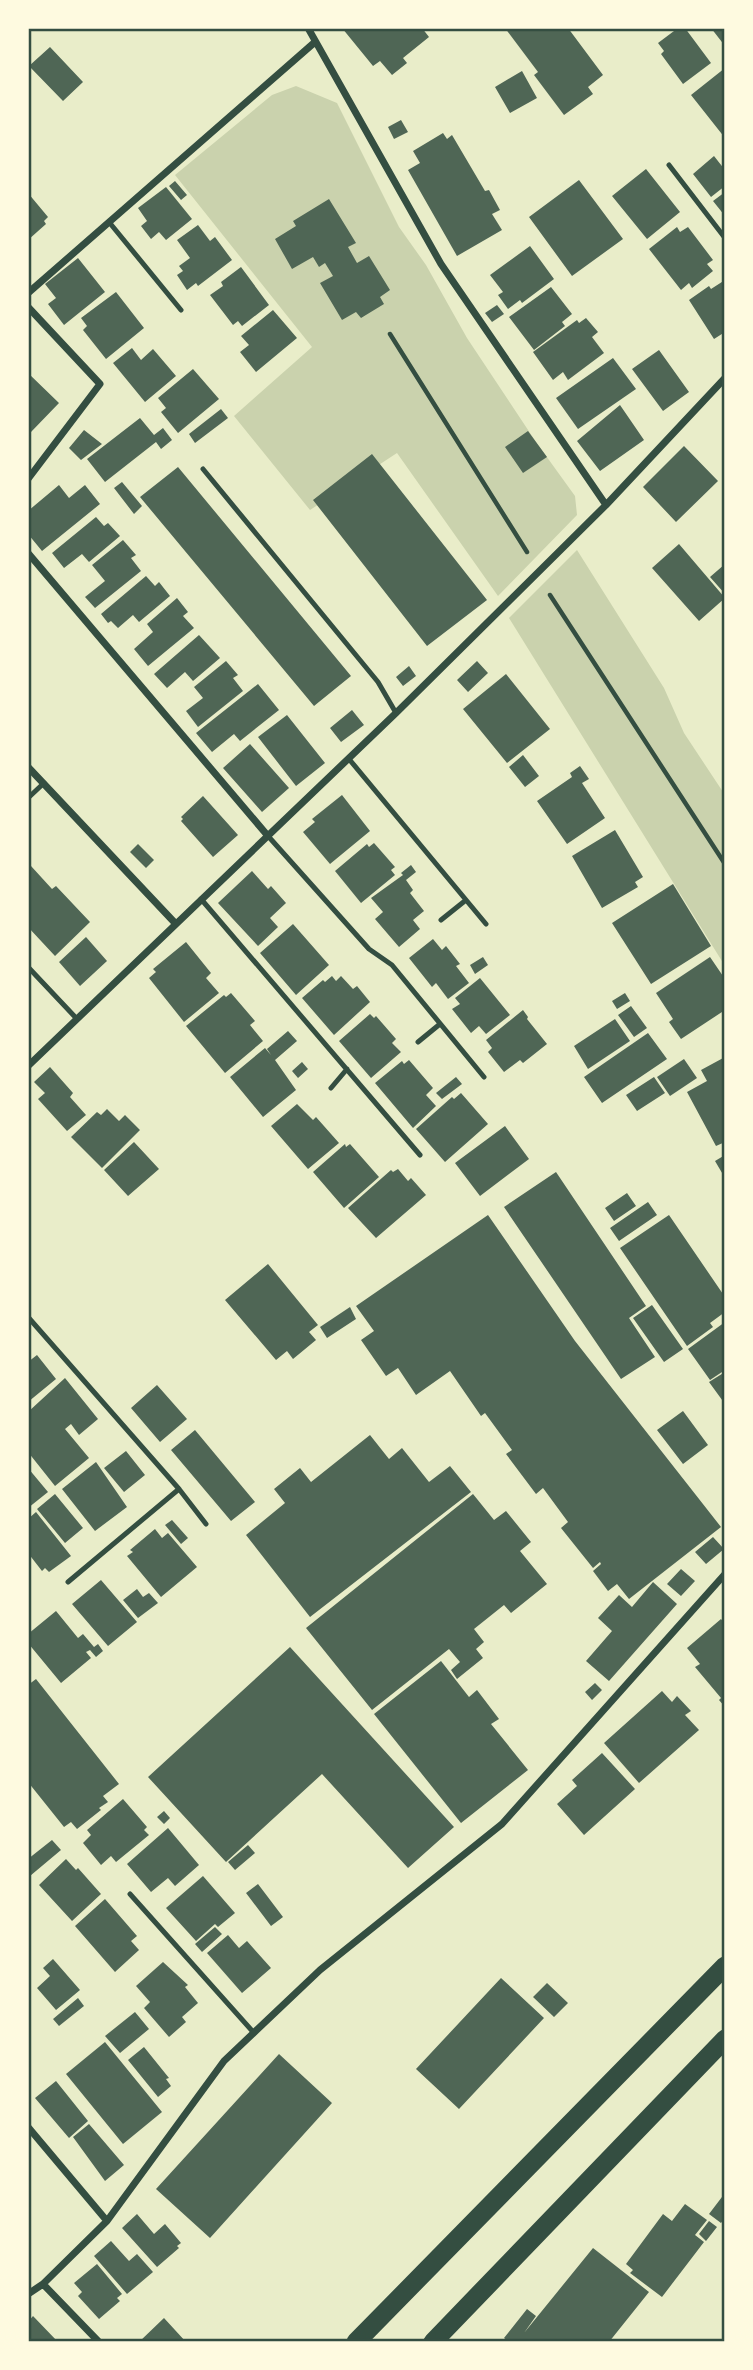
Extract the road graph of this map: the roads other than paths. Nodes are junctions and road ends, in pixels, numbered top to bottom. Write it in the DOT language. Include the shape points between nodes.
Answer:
graph roads {
  1 [pos="308,28"];
  2 [pos="315,42"];
  3 [pos="669,165"];
  4 [pos="109,222"];
  5 [pos="725,239"];
  6 [pos="28,293"];
  7 [pos="28,307"];
  8 [pos="181,310"];
  9 [pos="725,378"];
  10 [pos="203,469"];
  11 [pos="28,479"];
  12 [pos="606,505"];
  13 [pos="28,553"];
  14 [pos="396,713"];
  15 [pos="349,759"];
  16 [pos="28,767"];
  17 [pos="44,783"];
  18 [pos="28,798"];
  19 [pos="268,836"];
  20 [pos="201,899"];
  21 [pos="466,900"];
  22 [pos="441,920"];
  23 [pos="175,923"];
  24 [pos="486,925"];
  25 [pos="28,967"];
  26 [pos="77,1018"];
  27 [pos="440,1024"];
  28 [pos="418,1042"];
  29 [pos="28,1066"];
  30 [pos="347,1069"];
  31 [pos="484,1077"];
  32 [pos="331,1088"];
  33 [pos="420,1155"];
  34 [pos="28,1317"];
  35 [pos="179,1489"];
  36 [pos="206,1524"];
  37 [pos="725,1574"];
  38 [pos="68,1582"];
  39 [pos="130,1894"];
  40 [pos="725,1966"];
  41 [pos="254,2033"];
  42 [pos="725,2039"];
  43 [pos="28,2127"];
  44 [pos="107,2221"];
  45 [pos="43,2284"];
  46 [pos="28,2294"];
  47 [pos="99,2342"];
  48 [pos="356,2342"];
  49 [pos="433,2342"];
  1 -- 2 [label="street"];
  2 -- 4 [label="street"];
  2 -- 12 [label="street" via="441,264"];
  3 -- 5 [label="lane"];
  4 -- 6 [label="street"];
  4 -- 8 [label="lane"];
  7 -- 11 [label="street" via="100,384"];
  9 -- 12 [label="street"];
  10 -- 14 [label="lane" via="378,682"];
  12 -- 14 [label="street"];
  13 -- 19 [label="street"];
  14 -- 15 [label="street"];
  15 -- 19 [label="street"];
  15 -- 21 [label="lane"];
  16 -- 17 [label="street"];
  17 -- 18 [label="lane"];
  17 -- 23 [label="street"];
  19 -- 20 [label="street"];
  19 -- 27 [label="lane" via="369,949 392,965"];
  20 -- 23 [label="street"];
  20 -- 30 [label="lane"];
  21 -- 22 [label="lane"];
  21 -- 24 [label="lane"];
  23 -- 26 [label="street"];
  25 -- 26 [label="lane"];
  26 -- 29 [label="street"];
  27 -- 28 [label="lane"];
  27 -- 31 [label="lane"];
  30 -- 32 [label="lane"];
  30 -- 33 [label="lane"];
  34 -- 35 [label="lane"];
  35 -- 36 [label="lane"];
  35 -- 38 [label="lane"];
  37 -- 41 [label="street" via="502,1824 320,1970"];
  39 -- 41 [label="lane"];
  40 -- 48 [label="highway"];
  41 -- 44 [label="street" via="224,2061"];
  42 -- 49 [label="highway"];
  43 -- 44 [label="street"];
  44 -- 45 [label="street"];
  45 -- 46 [label="street"];
  45 -- 47 [label="street"];
}
